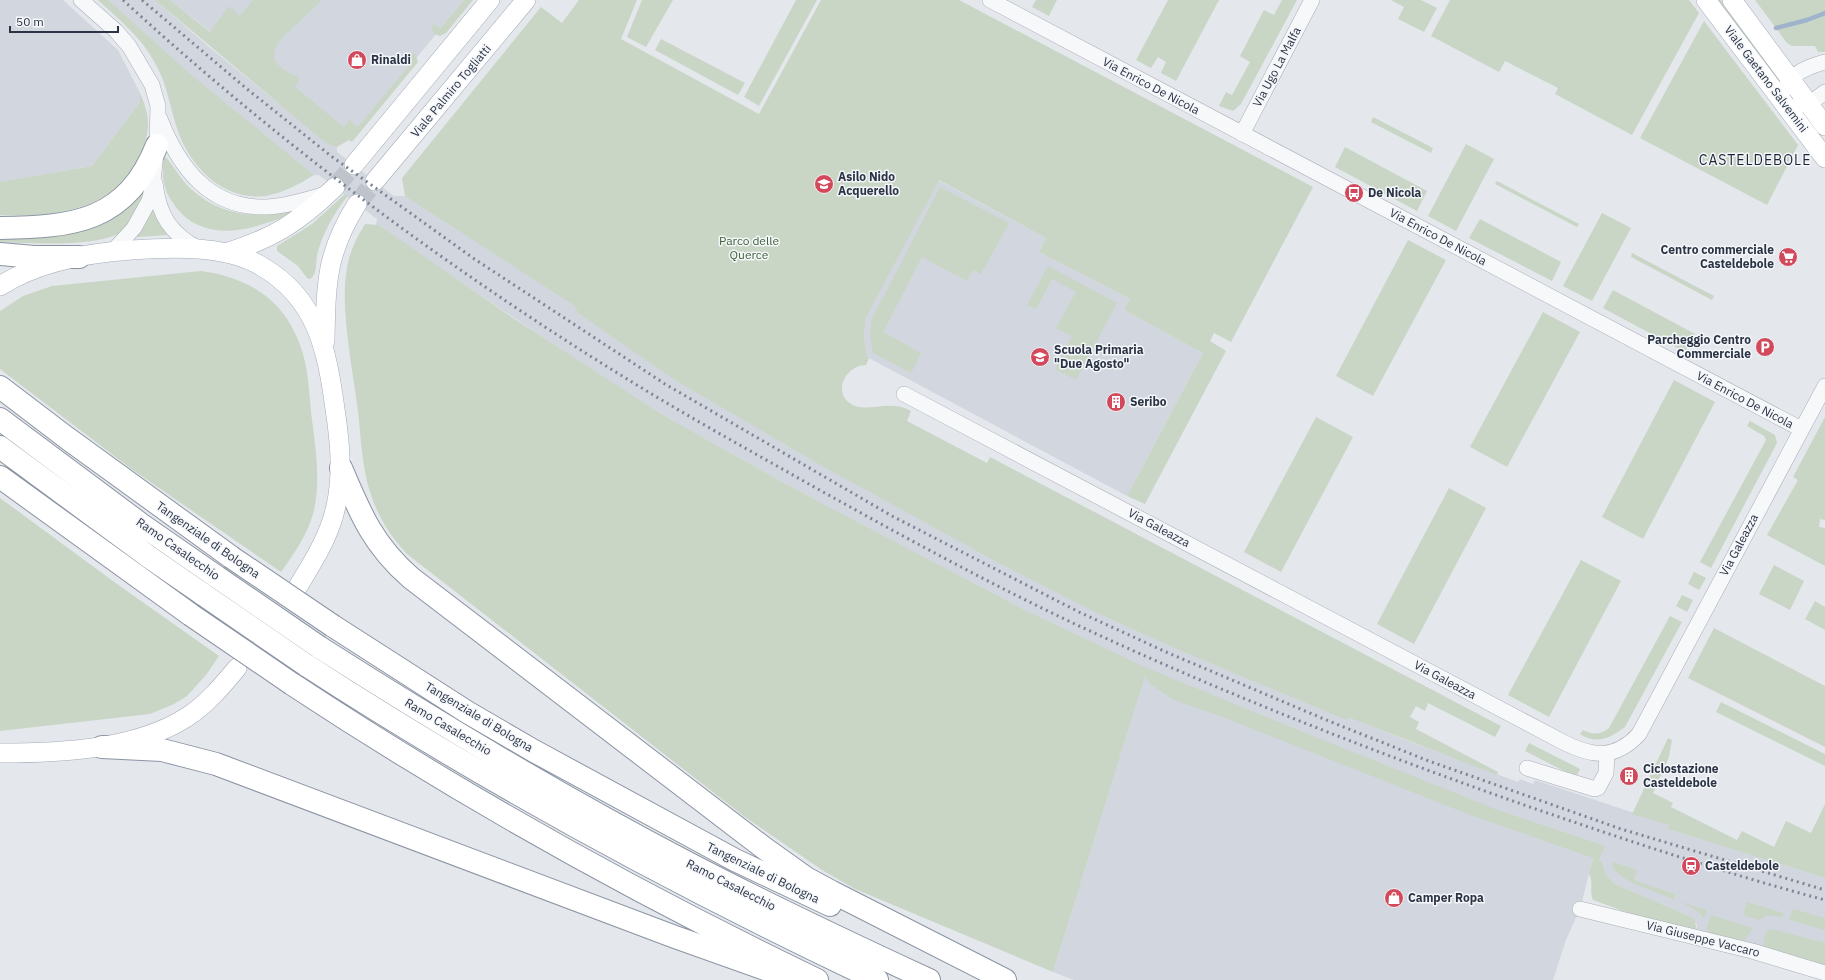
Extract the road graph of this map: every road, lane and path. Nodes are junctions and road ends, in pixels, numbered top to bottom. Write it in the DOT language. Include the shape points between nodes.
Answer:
graph roads {
  1 [pos="81,0"];
  2 [pos="490,0"];
  3 [pos="526,0"];
  4 [pos="990,0"];
  5 [pos="1312,0"];
  6 [pos="1706,0"];
  7 [pos="1732,0"];
  8 [pos="1825,62"];
  9 [pos="1790,78"];
  10 [pos="1825,92"];
  11 [pos="1784,103"];
  12 [pos="1809,104"];
  13 [pos="158,114"];
  14 [pos="1825,126"];
  15 [pos="1242,134"];
  16 [pos="157,145"];
  17 [pos="1825,158"];
  18 [pos="354,165"];
  19 [pos="154,178"];
  20 [pos="375,181"];
  21 [pos="332,190"];
  22 [pos="358,204"];
  23 [pos="0,228"];
  24 [pos="200,250"];
  25 [pos="112,252"];
  26 [pos="225,253"];
  27 [pos="0,254"];
  28 [pos="79,257"];
  29 [pos="0,286"];
  30 [pos="325,350"];
  31 [pos="1825,386"];
  32 [pos="0,387"];
  33 [pos="904,394"];
  34 [pos="0,419"];
  35 [pos="1801,429"];
  36 [pos="0,447"];
  37 [pos="341,468"];
  38 [pos="0,477"];
  39 [pos="298,585"];
  40 [pos="237,668"];
  41 [pos="102,747"];
  42 [pos="0,753"];
  43 [pos="1607,753"];
  44 [pos="1527,768"];
  45 [pos="1580,908"];
  46 [pos="1825,973"];
  47 [pos="796,980"];
  48 [pos="817,980"];
  49 [pos="877,980"];
  50 [pos="929,980"];
  51 [pos="997,980"];
  52 [pos="1005,980"];
  1 -- 13 [label="street" via="129,46 152,85"];
  2 -- 18 [label="main road"];
  3 -- 20 [label="main road, Viale Palmiro Togliatti"];
  4 -- 15 [label="street, Via Enrico De Nicola"];
  5 -- 15 [label="street, Via Ugo La Malfa"];
  6 -- 11 [label="main road, Viale Gaetano Salvemini"];
  7 -- 9 [label="main road, Viale Gaetano Salvemini"];
  8 -- 9 [label="street"];
  9 -- 11 [label="street" via="1785,89"];
  9 -- 12 [label="main road, Viale Gaetano Salvemini"];
  10 -- 12 [label="street"];
  11 -- 12 [label="street"];
  11 -- 17 [label="main road, Viale Gaetano Salvemini"];
  12 -- 14 [label="main road, Viale Gaetano Salvemini"];
  13 -- 16 [label="street"];
  13 -- 21 [label="street" via="167,138 190,174 208,191 221,198 250,206 266,207 283,205"];
  15 -- 35 [label="street, Via Enrico De Nicola"];
  16 -- 19 [label="street"];
  16 -- 23 [label="highway" via="139,181 105,211 65,224"];
  19 -- 24 [label="street" via="161,211 168,224 185,242"];
  19 -- 25 [label="street" via="149,201 137,223"];
  21 -- 26 [label="main road" via="309,212 282,230 256,243"];
  22 -- 30 [label="main road" via="339,236 331,263 326,304"];
  24 -- 25 [label="main road"];
  24 -- 26 [label="main road"];
  25 -- 28 [label="main road"];
  26 -- 30 [label="main road" via="260,265 288,286 302,301 312,318"];
  27 -- 28 [label="highway"];
  28 -- 29 [label="main road" via="28,272"];
  30 -- 37 [label="main road"];
  31 -- 35 [label="street, Via Galeazza"];
  32 -- 51 [label="highway, Tangenziale di Bologna, bridge" via="231,557 467,712 735,860"];
  33 -- 43 [label="street, Via Galeazza" via="1563,742 1587,753"];
  34 -- 50 [label="highway, Ramo Casalecchio, bridge" via="142,525 436,722 592,811 752,896"];
  35 -- 43 [label="street, Via Galeazza" via="1643,727 1632,742"];
  36 -- 49 [label="highway, Ramo Casalecchio, bridge" via="149,557 383,715 494,782 657,871 739,914"];
  37 -- 39 [label="main road" via="331,525 319,551"];
  37 -- 52 [label="highway" via="366,525 379,546 410,578 806,878"];
  38 -- 48 [label="highway, bridge" via="190,615 292,684 463,791 718,932"];
  40 -- 41 [label="main road" via="200,708 175,724 148,735"];
  41 -- 42 [label="main road" via="60,752"];
  41 -- 47 [label="highway" via="162,750 216,764"];
  43 -- 44 [label="street" via="1606,773 1595,789"];
  45 -- 46 [label="street, Via Giuseppe Vaccaro" via="1773,957"];
}
